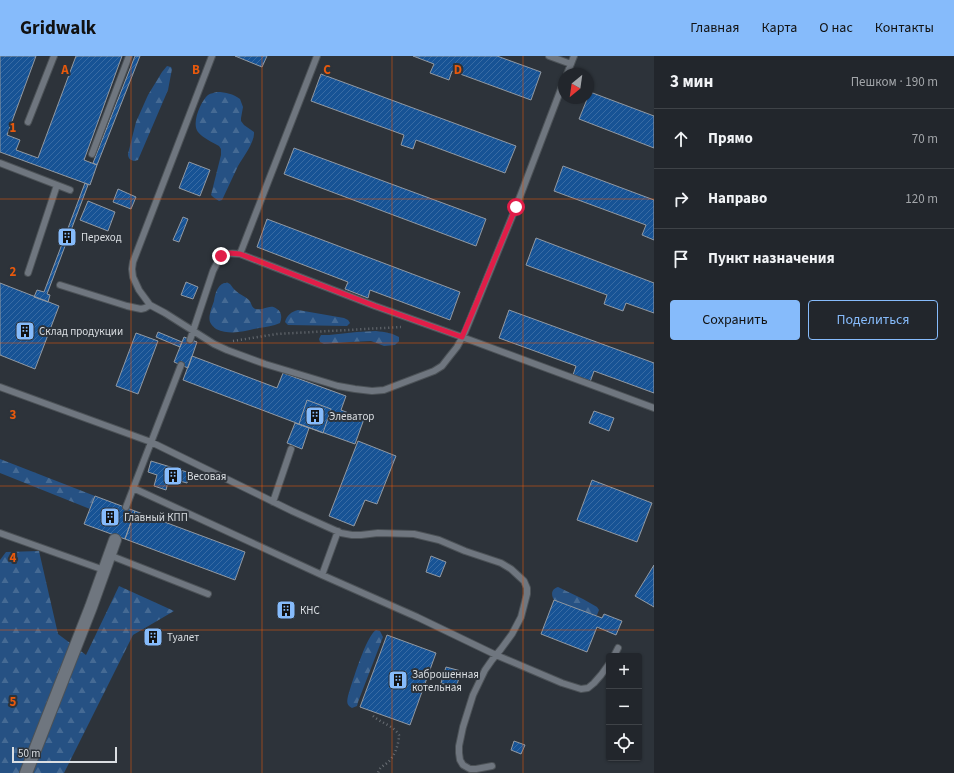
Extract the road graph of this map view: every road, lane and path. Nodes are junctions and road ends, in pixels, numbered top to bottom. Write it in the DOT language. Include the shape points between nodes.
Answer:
graph roads {
  1 [pos="54,56"];
  2 [pos="129,56"];
  3 [pos="212,56"];
  4 [pos="317,56"];
  5 [pos="549,56"];
  6 [pos="574,56"];
  7 [pos="571,64"];
  8 [pos="569,68"];
  9 [pos="558,97"];
  10 [pos="28,122"];
  11 [pos="92,154"];
  12 [pos="0,163"];
  13 [pos="57,185"];
  14 [pos="70,190"];
  15 [pos="240,254"];
  16 [pos="28,273"];
  17 [pos="60,285"];
  18 [pos="150,305"];
  19 [pos="405,326"];
  20 [pos="193,331"];
  21 [pos="462,337"];
  22 [pos="190,340"];
  23 [pos="214,344"];
  24 [pos="181,365"];
  25 [pos="0,386"];
  26 [pos="654,408"];
  27 [pos="151,442"];
  28 [pos="292,449"];
  29 [pos="133,488"];
  30 [pos="274,502"];
  31 [pos="126,508"];
  32 [pos="338,532"];
  33 [pos="0,533"];
  34 [pos="115,540"];
  35 [pos="109,555"];
  36 [pos="104,570"];
  37 [pos="322,575"];
  38 [pos="208,594"];
  39 [pos="618,648"];
  40 [pos="616,653"];
  41 [pos="496,655"];
  42 [pos="606,668"];
  43 [pos="373,716"];
  44 [pos="492,766"];
  45 [pos="26,773"];
  46 [pos="378,773"];
  1 -- 10 [label="lane"];
  2 -- 11 [label="lane"];
  3 -- 18 [label="lane" via="133,262 133,277"];
  4 -- 15 [label="lane"];
  5 -- 7 [label="lane"];
  6 -- 7 [label="lane"];
  7 -- 8 [label="lane"];
  9 -- 21 [label="lane"];
  12 -- 13 [label="lane"];
  13 -- 14 [label="lane"];
  13 -- 16 [label="lane"];
  15 -- 20 [label="lane" via="229,253 218,260"];
  15 -- 21 [label="lane"];
  17 -- 18 [label="lane" via="127,306 145,308"];
  18 -- 20 [label="lane"];
  19 -- 23 [label="path" via="277,334"];
  20 -- 22 [label="lane"];
  20 -- 23 [label="lane"];
  21 -- 23 [label="lane" via="450,357 434,371 384,390 372,391 338,386 265,364"];
  21 -- 26 [label="lane"];
  24 -- 27 [label="lane"];
  25 -- 27 [label="lane"];
  27 -- 29 [label="lane"];
  27 -- 30 [label="lane"];
  28 -- 30 [label="lane"];
  29 -- 31 [label="lane"];
  29 -- 37 [label="lane"];
  30 -- 32 [label="lane"];
  32 -- 37 [label="lane"];
  32 -- 41 [label="lane" via="352,535 420,535 501,563 511,569 524,581 527,594 521,617"];
  33 -- 36 [label="lane"];
  34 -- 35 [label="street"];
  35 -- 36 [label="street"];
  35 -- 38 [label="lane"];
  36 -- 45 [label="street"];
  37 -- 41 [label="lane"];
  39 -- 40 [label="lane"];
  41 -- 42 [label="lane" via="581,689 588,688 594,683"];
  41 -- 44 [label="lane" via="485,670 473,695 459,746 463,765 470,769"];
  43 -- 46 [label="path" via="396,730 399,736 392,758"];
}
